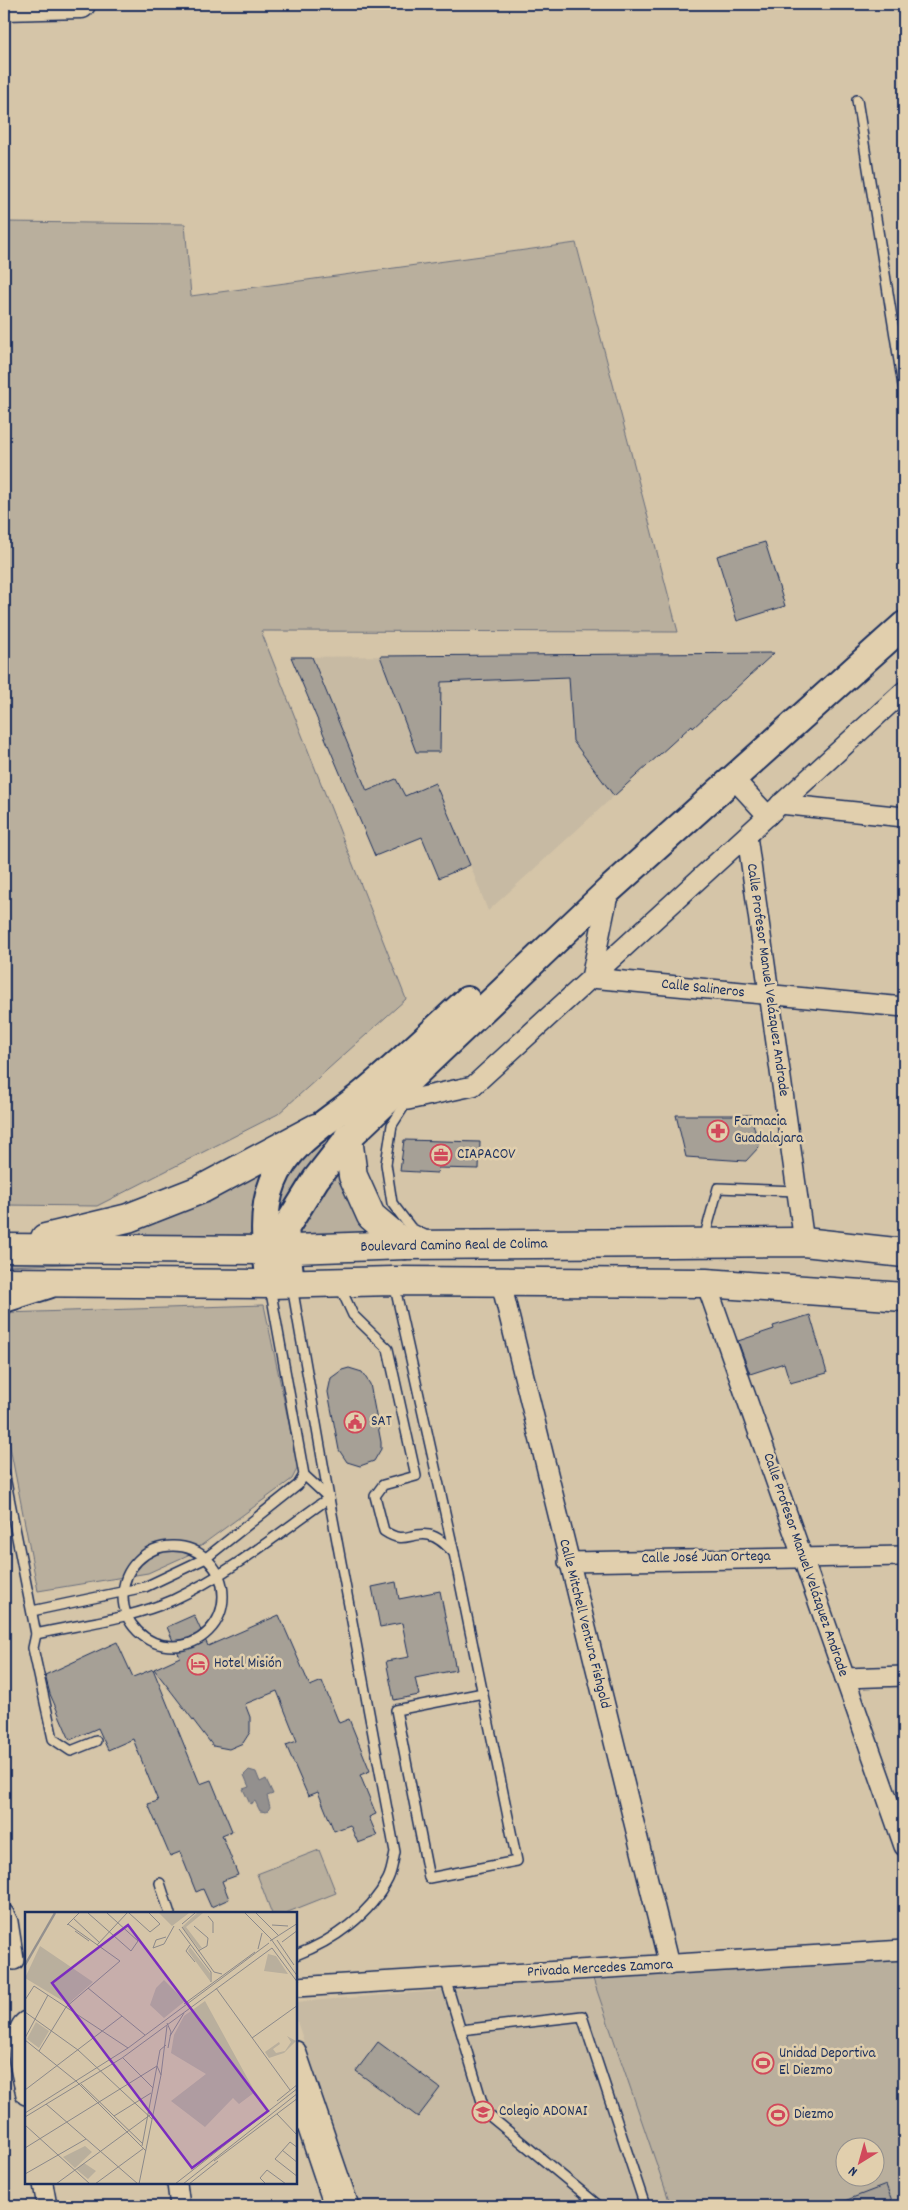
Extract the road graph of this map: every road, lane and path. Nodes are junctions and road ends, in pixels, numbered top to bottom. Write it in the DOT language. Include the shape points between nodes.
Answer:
graph roads {
  1 [pos="81,4"];
  2 [pos="4,6"];
  3 [pos="857,100"];
  4 [pos="904,392"];
  5 [pos="904,625"];
  6 [pos="894,643"];
  7 [pos="904,691"];
  8 [pos="734,779"];
  9 [pos="774,810"];
  10 [pos="904,818"];
  11 [pos="747,836"];
  12 [pos="609,890"];
  13 [pos="591,978"];
  14 [pos="770,996"];
  15 [pos="904,1008"];
  16 [pos="404,1095"];
  17 [pos="316,1128"];
  18 [pos="348,1138"];
  19 [pos="797,1191"];
  20 [pos="804,1242"];
  21 [pos="703,1243"];
  22 [pos="405,1246"];
  23 [pos="447,1246"];
  24 [pos="4,1248"];
  25 [pos="276,1249"];
  26 [pos="904,1253"];
  27 [pos="393,1281"];
  28 [pos="4,1282"];
  29 [pos="59,1282"];
  30 [pos="337,1282"];
  31 [pos="501,1283"];
  32 [pos="706,1283"];
  33 [pos="280,1284"];
  34 [pos="904,1297"];
  35 [pos="4,1299"];
  36 [pos="4,1472"];
  37 [pos="304,1476"];
  38 [pos="329,1498"];
  39 [pos="454,1553"];
  40 [pos="802,1556"];
  41 [pos="904,1556"];
  42 [pos="206,1558"];
  43 [pos="568,1562"];
  44 [pos="218,1575"];
  45 [pos="123,1591"];
  46 [pos="32,1610"];
  47 [pos="127,1616"];
  48 [pos="36,1634"];
  49 [pos="904,1676"];
  50 [pos="845,1678"];
  51 [pos="483,1694"];
  52 [pos="96,1741"];
  53 [pos="904,1846"];
  54 [pos="160,1883"];
  55 [pos="169,1912"];
  56 [pos="4,1914"];
  57 [pos="904,1950"];
  58 [pos="298,1954"];
  59 [pos="14,1960"];
  60 [pos="669,1965"];
  61 [pos="445,1978"];
  62 [pos="298,1987"];
  63 [pos="24,2022"];
  64 [pos="461,2030"];
  65 [pos="298,2057"];
  66 [pos="25,2090"];
  67 [pos="298,2099"];
  68 [pos="43,2185"];
  69 [pos="177,2185"];
  70 [pos="47,2206"];
  71 [pos="180,2206"];
  72 [pos="334,2206"];
  73 [pos="349,2206"];
  74 [pos="599,2206"];
  75 [pos="644,2206"];
  1 -- 2 [label="main road"];
  3 -- 4 [label="lane"];
  5 -- 6 [label="street"];
  6 -- 8 [label="street"];
  7 -- 9 [label="street"];
  8 -- 9 [label="street"];
  8 -- 12 [label="street"];
  9 -- 10 [label="street"];
  9 -- 11 [label="street"];
  11 -- 13 [label="street"];
  11 -- 14 [label="street, Calle Profesor Manuel Velázquez Andrade"];
  12 -- 13 [label="street"];
  12 -- 16 [label="street"];
  12 -- 17 [label="street" via="575,904 364,1093"];
  13 -- 14 [label="street, Calle Salineros"];
  13 -- 16 [label="street" via="473,1086"];
  14 -- 15 [label="street, Calle Salineros"];
  14 -- 19 [label="street, Calle Profesor Manuel Velázquez Andrade"];
  16 -- 18 [label="street"];
  16 -- 23 [label="lane" via="392,1125 386,1164 392,1203 411,1228"];
  17 -- 24 [label="main road" via="202,1189 165,1204 128,1218"];
  17 -- 25 [label="street" via="288,1157 273,1181 267,1206"];
  18 -- 22 [label="main road" via="353,1176 371,1216"];
  18 -- 25 [label="street" via="316,1179"];
  19 -- 20 [label="street, Calle Profesor Manuel Velázquez Andrade"];
  19 -- 21 [label="lane" via="718,1188"];
  20 -- 21 [label="main road, Boulevard Camino Real de Colima"];
  20 -- 26 [label="main road, Boulevard Camino Real de Colima"];
  21 -- 23 [label="main road, Boulevard Camino Real de Colima"];
  22 -- 23 [label="main road, Boulevard Camino Real de Colima"];
  22 -- 25 [label="main road, Boulevard Camino Real de Colima"];
  24 -- 25 [label="main road, Boulevard Camino Real de Colima"];
  25 -- 33 [label="street"];
  27 -- 30 [label="main road"];
  27 -- 31 [label="main road"];
  27 -- 39 [label="lane"];
  28 -- 29 [label="main road"];
  29 -- 33 [label="main road"];
  29 -- 35 [label="street"];
  30 -- 33 [label="main road"];
  30 -- 39 [label="lane" via="353,1315 388,1349 416,1476 383,1485 375,1496 384,1530 396,1538 429,1535 442,1541"];
  31 -- 32 [label="main road"];
  31 -- 43 [label="street, Calle Mitchell Ventura Fishgold"];
  32 -- 34 [label="main road"];
  32 -- 40 [label="street, Calle Profesor Manuel Velázquez Andrade"];
  33 -- 37 [label="lane"];
  33 -- 38 [label="lane"];
  36 -- 46 [label="lane"];
  37 -- 38 [label="lane"];
  37 -- 42 [label="lane" via="298,1485"];
  38 -- 44 [label="lane"];
  38 -- 58 [label="lane" via="395,1852 389,1878 370,1907 324,1944"];
  39 -- 51 [label="lane"];
  40 -- 41 [label="street, Calle José Juan Ortega"];
  40 -- 43 [label="street, Calle José Juan Ortega"];
  40 -- 50 [label="street, Calle Profesor Manuel Velázquez Andrade"];
  42 -- 44 [label="lane"];
  42 -- 45 [label="lane" via="145,1586"];
  42 -- 45 [label="lane" via="177,1546 162,1547 147,1553 131,1569"];
  43 -- 60 [label="street, Calle Mitchell Ventura Fishgold"];
  44 -- 47 [label="lane" via="172,1600"];
  44 -- 47 [label="lane" via="223,1590 217,1621 194,1642 162,1645 148,1639"];
  45 -- 46 [label="lane"];
  45 -- 47 [label="lane"];
  46 -- 48 [label="lane"];
  47 -- 48 [label="lane"];
  48 -- 52 [label="lane" via="33,1648 53,1739 71,1751"];
  49 -- 50 [label="street"];
  50 -- 53 [label="street, Calle Profesor Manuel Velázquez Andrade"];
  51 -- 51 [label="lane" via="517,1861 429,1878 396,1710"];
  54 -- 55 [label="lane"];
  56 -- 59 [label="street"];
  57 -- 60 [label="street, Privada Mercedes Zamora"];
  60 -- 61 [label="street, Privada Mercedes Zamora"];
  61 -- 62 [label="street, Privada Mercedes Zamora"];
  61 -- 64 [label="lane"];
  63 -- 66 [label="street" via="16,2041"];
  64 -- 74 [label="lane" via="485,2112"];
  64 -- 75 [label="lane" via="582,2016"];
  65 -- 73 [label="street"];
  67 -- 72 [label="street"];
  68 -- 70 [label="street"];
  69 -- 71 [label="street"];
}
